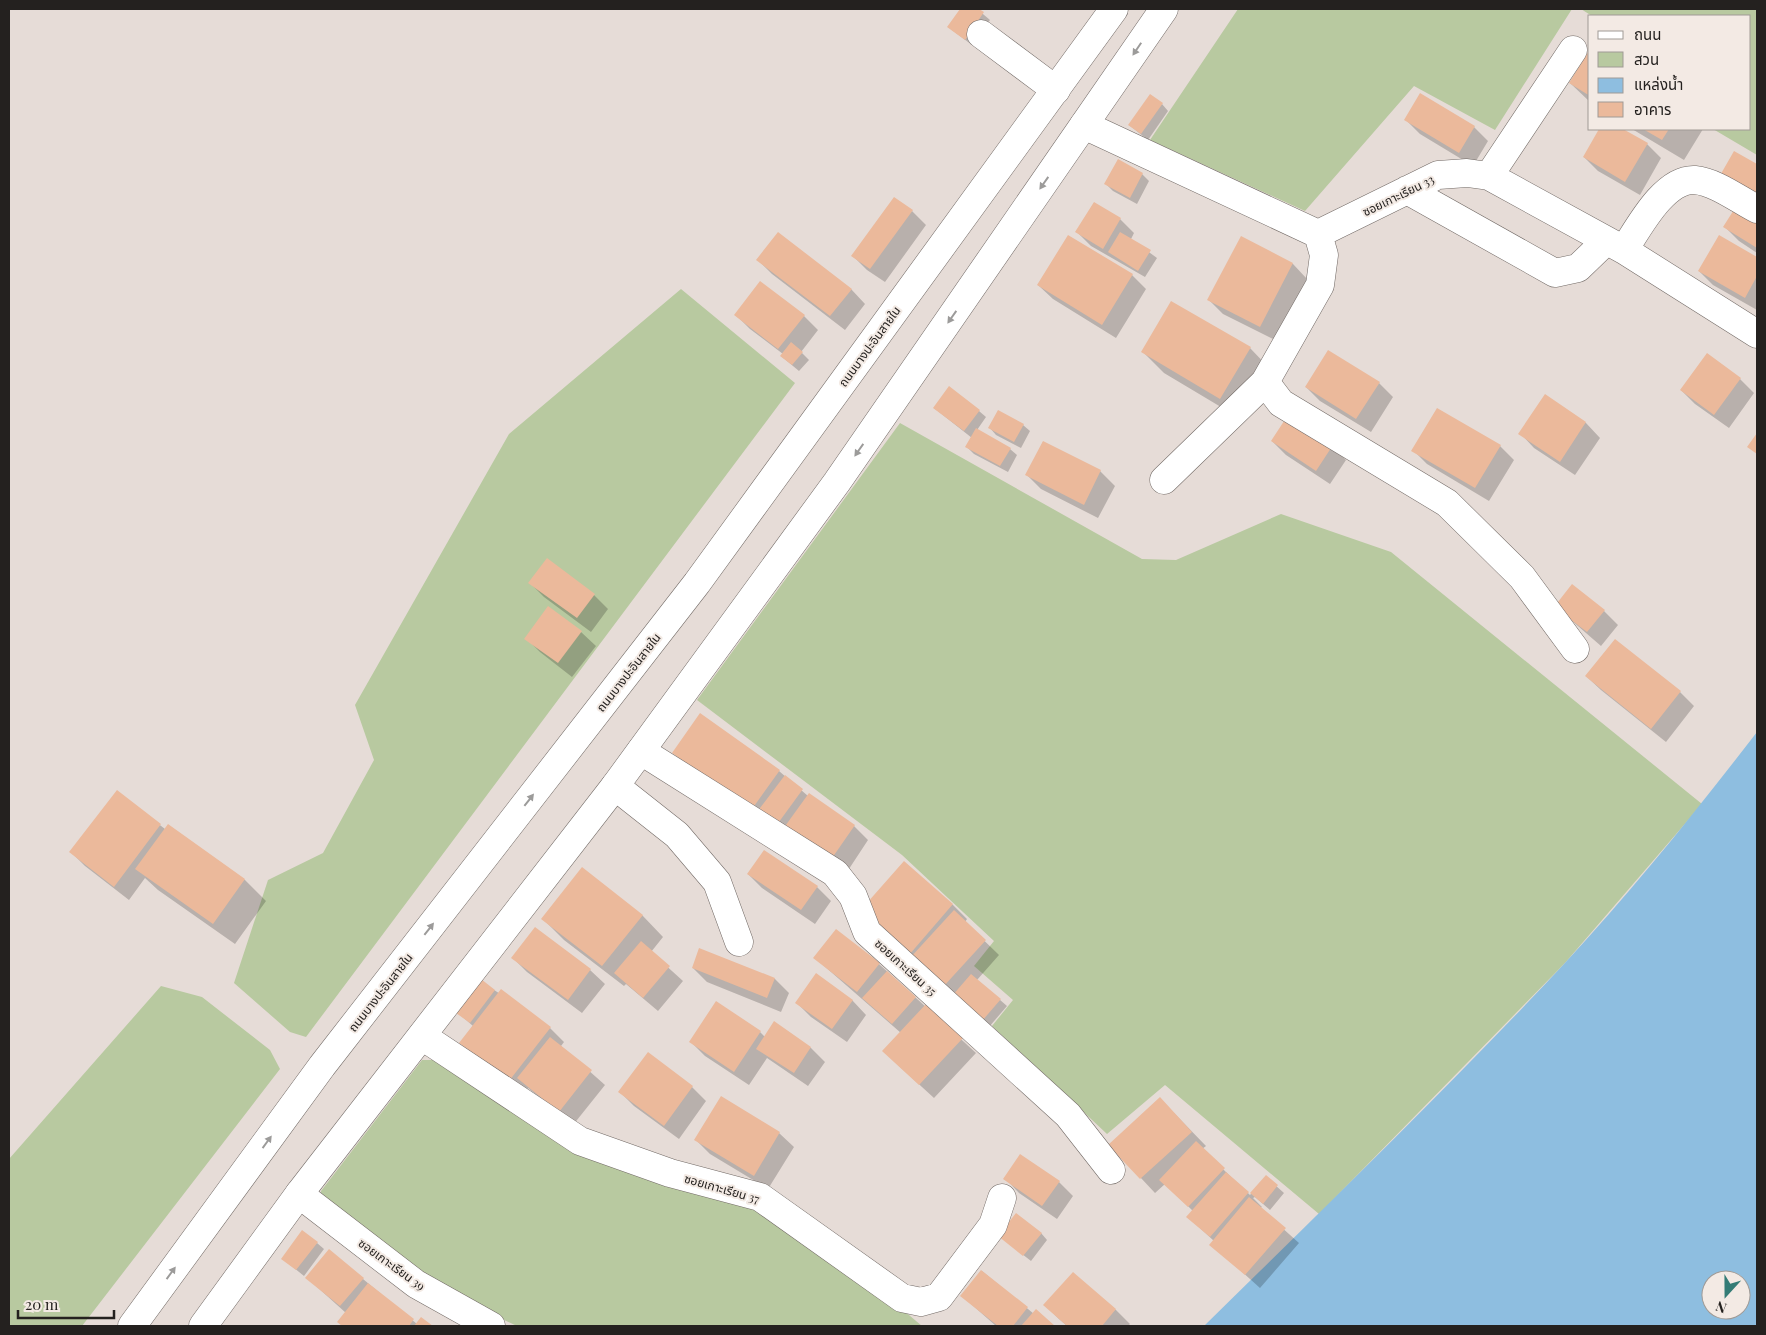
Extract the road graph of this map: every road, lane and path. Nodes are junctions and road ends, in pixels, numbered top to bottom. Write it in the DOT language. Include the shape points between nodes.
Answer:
graph roads {
  1 [pos="1114,9"];
  2 [pos="1164,9"];
  3 [pos="981,34"];
  4 [pos="1573,50"];
  5 [pos="1056,90"];
  6 [pos="1084,125"];
  7 [pos="1488,176"];
  8 [pos="1407,190"];
  9 [pos="1757,209"];
  10 [pos="1318,234"];
  11 [pos="1615,245"];
  12 [pos="1757,334"];
  13 [pos="1265,382"];
  14 [pos="1164,480"];
  15 [pos="1575,649"];
  16 [pos="641,751"];
  17 [pos="615,786"];
  18 [pos="739,942"];
  19 [pos="422,1036"];
  20 [pos="1111,1170"];
  21 [pos="299,1194"];
  22 [pos="1002,1198"];
  23 [pos="132,1326"];
  24 [pos="203,1326"];
  25 [pos="491,1326"];
  1 -- 5 [label="main road, ถนนบางปะอินสายใน"];
  2 -- 6 [label="main road, one-way"];
  3 -- 5 [label="main road"];
  4 -- 7 [label="main road"];
  23 -- 5 [label="main road, ถนนบางปะอินสายใน, one-way" via="322,1066 697,583"];
  6 -- 10 [label="main road"];
  6 -- 16 [label="main road, one-way" via="837,482"];
  7 -- 8 [label="main road, ซอยเกาะเรียน 33" via="1438,175"];
  7 -- 11 [label="main road, ซอยเกาะเรียน 33"];
  8 -- 10 [label="main road, ซอยเกาะเรียน 33"];
  8 -- 11 [label="main road" via="1555,273 1578,268"];
  9 -- 11 [label="main road" via="1714,186 1694,180 1674,186"];
  10 -- 13 [label="main road" via="1324,255 1320,285"];
  11 -- 12 [label="main road, ซอยเกาะเรียน 33"];
  13 -- 14 [label="main road"];
  13 -- 15 [label="main road" via="1281,403 1447,503 1522,577"];
  16 -- 17 [label="main road"];
  16 -- 20 [label="main road, ซอยเกาะเรียน 35" via="835,872 853,896 867,932 1068,1115"];
  17 -- 18 [label="main road" via="678,835 717,882"];
  17 -- 19 [label="main road"];
  19 -- 21 [label="main road"];
  19 -- 22 [label="main road, ซอยเกาะเรียน 37" via="580,1141 670,1173 760,1198 902,1298 921,1302 940,1297 993,1225"];
  21 -- 24 [label="main road"];
  21 -- 25 [label="main road, ซอยเกาะเรียน 39" via="416,1284"];
}
